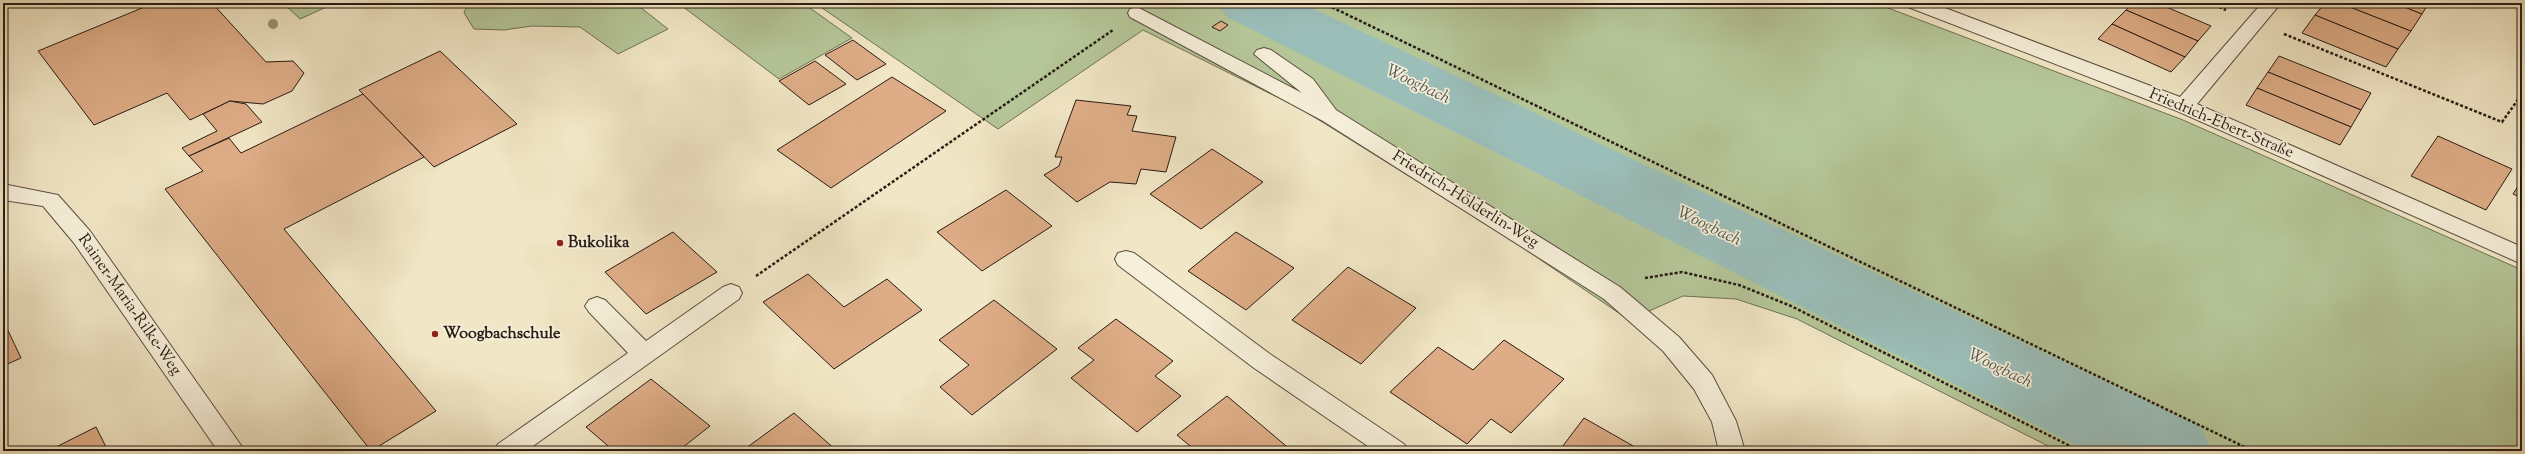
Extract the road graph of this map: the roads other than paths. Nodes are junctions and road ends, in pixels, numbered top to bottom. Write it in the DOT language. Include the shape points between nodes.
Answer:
graph roads {
  1 [pos="1915,3"];
  2 [pos="2272,3"];
  3 [pos="1137,13"];
  4 [pos="1264,54"];
  5 [pos="2184,106"];
  6 [pos="1330,116"];
  7 [pos="3,192"];
  8 [pos="2522,256"];
  9 [pos="1126,259"];
  10 [pos="731,293"];
  11 [pos="597,306"];
  12 [pos="644,354"];
  13 [pos="232,451"];
  14 [pos="507,451"];
  15 [pos="1395,451"];
  16 [pos="1732,451"];
  1 -- 5 [label="street, Friedrich-Ebert-Straße"];
  2 -- 5 [label="street"];
  3 -- 6 [label="street, Friedrich-Hölderlin-Weg"];
  4 -- 6 [label="street" via="1306,84"];
  5 -- 8 [label="street, Friedrich-Ebert-Straße"];
  6 -- 16 [label="street, Friedrich-Hölderlin-Weg" via="1612,293 1671,344 1703,382 1724,421"];
  7 -- 13 [label="street, Rainer-Maria-Rilke-Weg" via="50,200 82,237"];
  9 -- 15 [label="street" via="1262,362"];
  10 -- 12 [label="street"];
  11 -- 12 [label="street"];
  12 -- 14 [label="street"];
}
